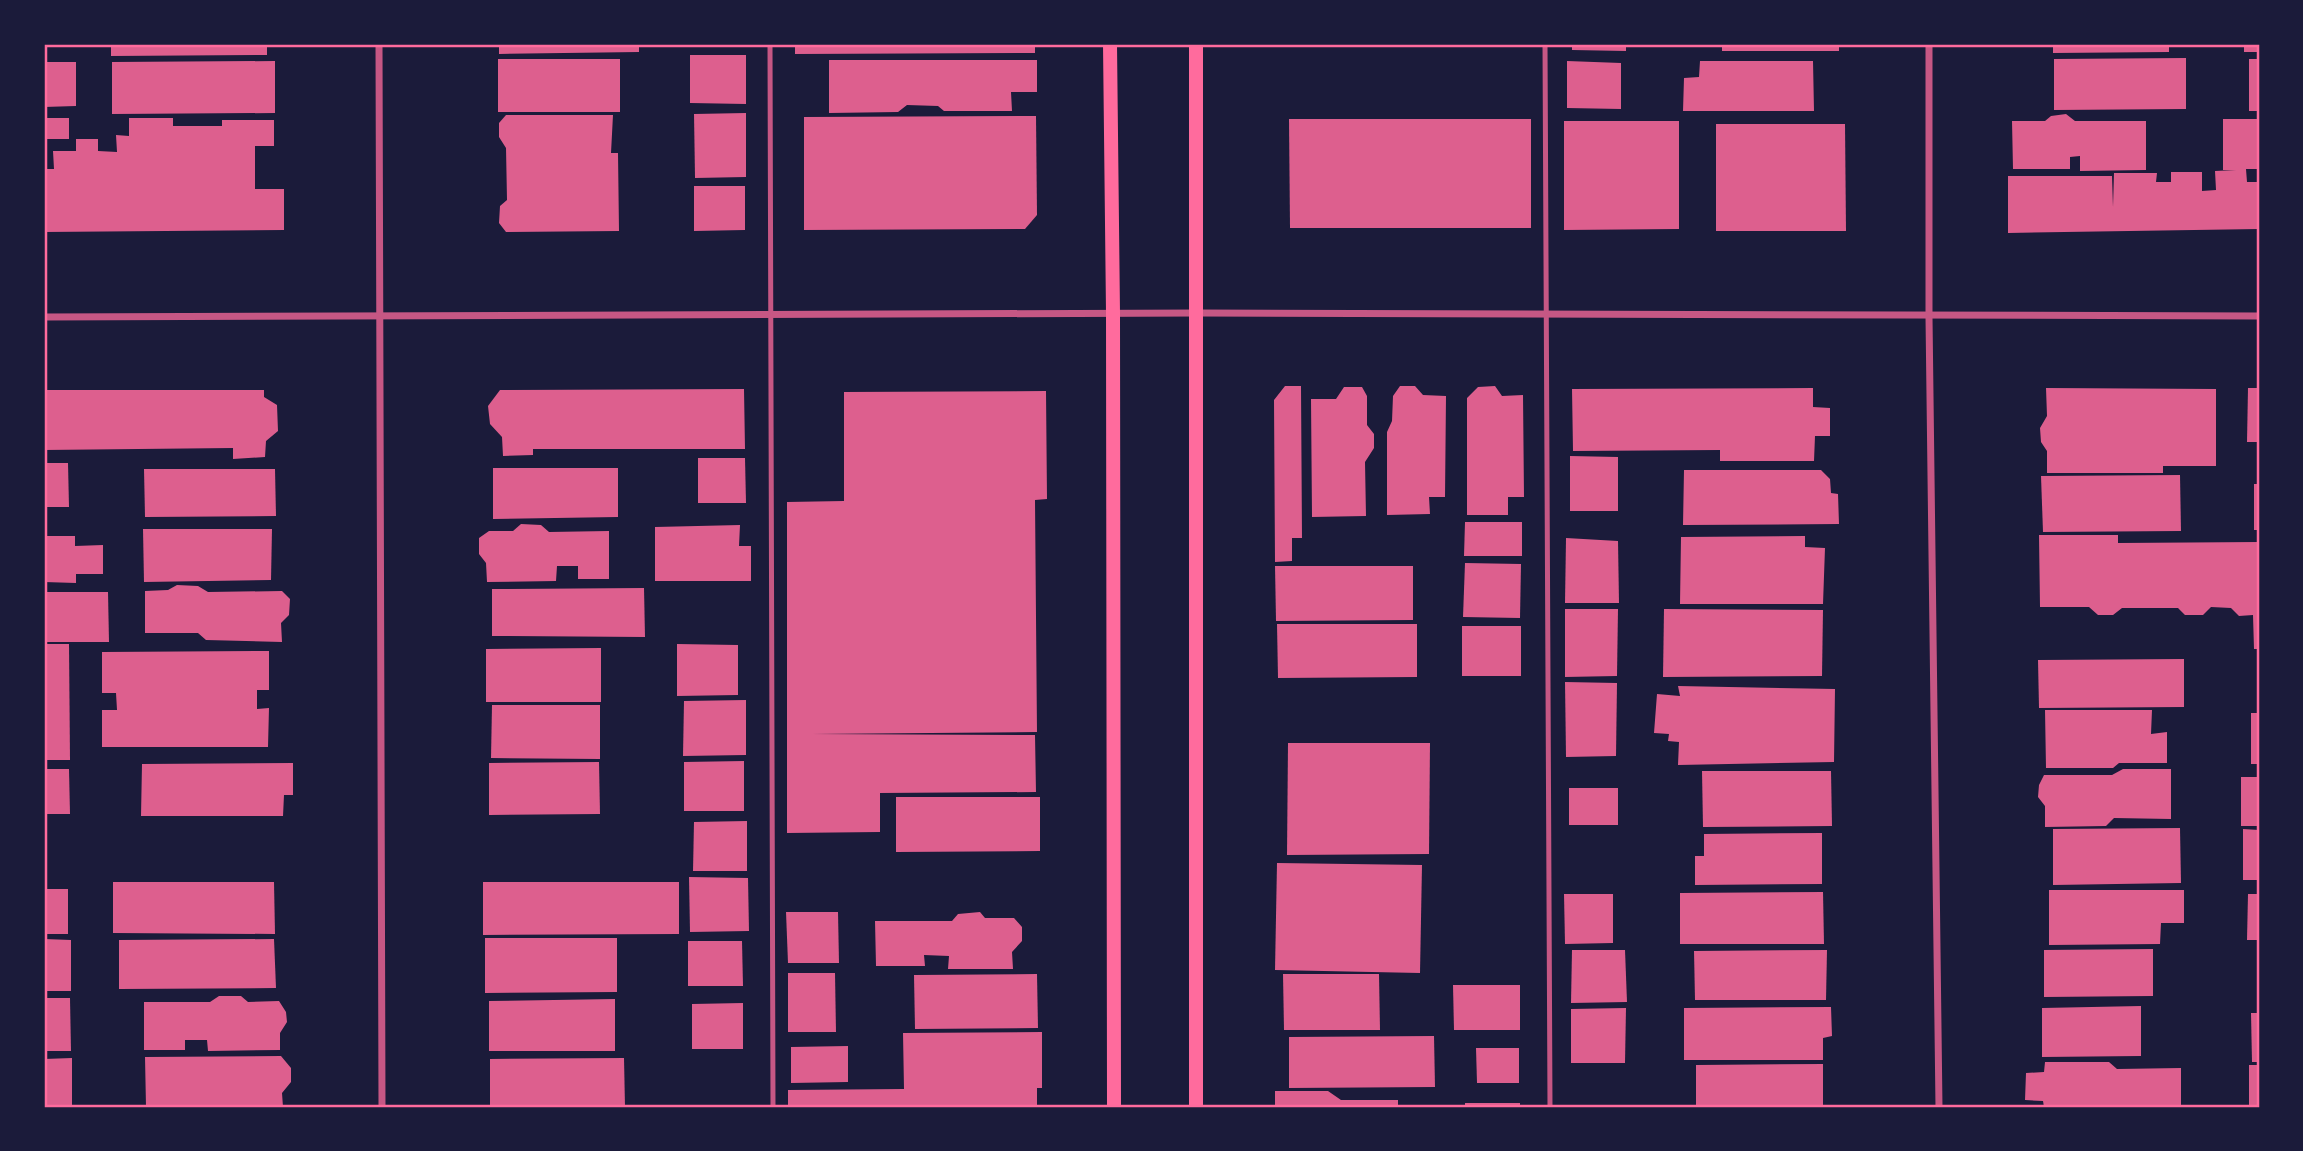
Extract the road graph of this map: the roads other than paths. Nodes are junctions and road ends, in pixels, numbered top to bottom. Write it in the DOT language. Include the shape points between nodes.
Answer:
graph roads {
  1 [pos="379,44"];
  2 [pos="770,44"];
  3 [pos="1110,44"];
  4 [pos="1196,44"];
  5 [pos="1545,44"];
  6 [pos="1929,44"];
  7 [pos="1114,313"];
  8 [pos="1197,313"];
  9 [pos="771,314"];
  10 [pos="1545,315"];
  11 [pos="380,316"];
  12 [pos="2259,316"];
  13 [pos="44,317"];
  14 [pos="1929,317"];
  15 [pos="382,1107"];
  16 [pos="773,1107"];
  17 [pos="1114,1107"];
  18 [pos="1195,1107"];
  19 [pos="1550,1107"];
  20 [pos="1939,1107"];
  1 -- 11 [label="street"];
  2 -- 9 [label="lane"];
  3 -- 7 [label="main road"];
  4 -- 8 [label="main road"];
  5 -- 10 [label="lane"];
  6 -- 14 [label="street"];
  7 -- 8 [label="street"];
  7 -- 9 [label="street"];
  7 -- 17 [label="main road"];
  8 -- 10 [label="street"];
  8 -- 18 [label="main road"];
  9 -- 11 [label="street"];
  9 -- 16 [label="lane"];
  10 -- 14 [label="street"];
  10 -- 19 [label="lane"];
  11 -- 13 [label="street"];
  11 -- 15 [label="street"];
  12 -- 14 [label="street"];
  14 -- 20 [label="street"];
}
